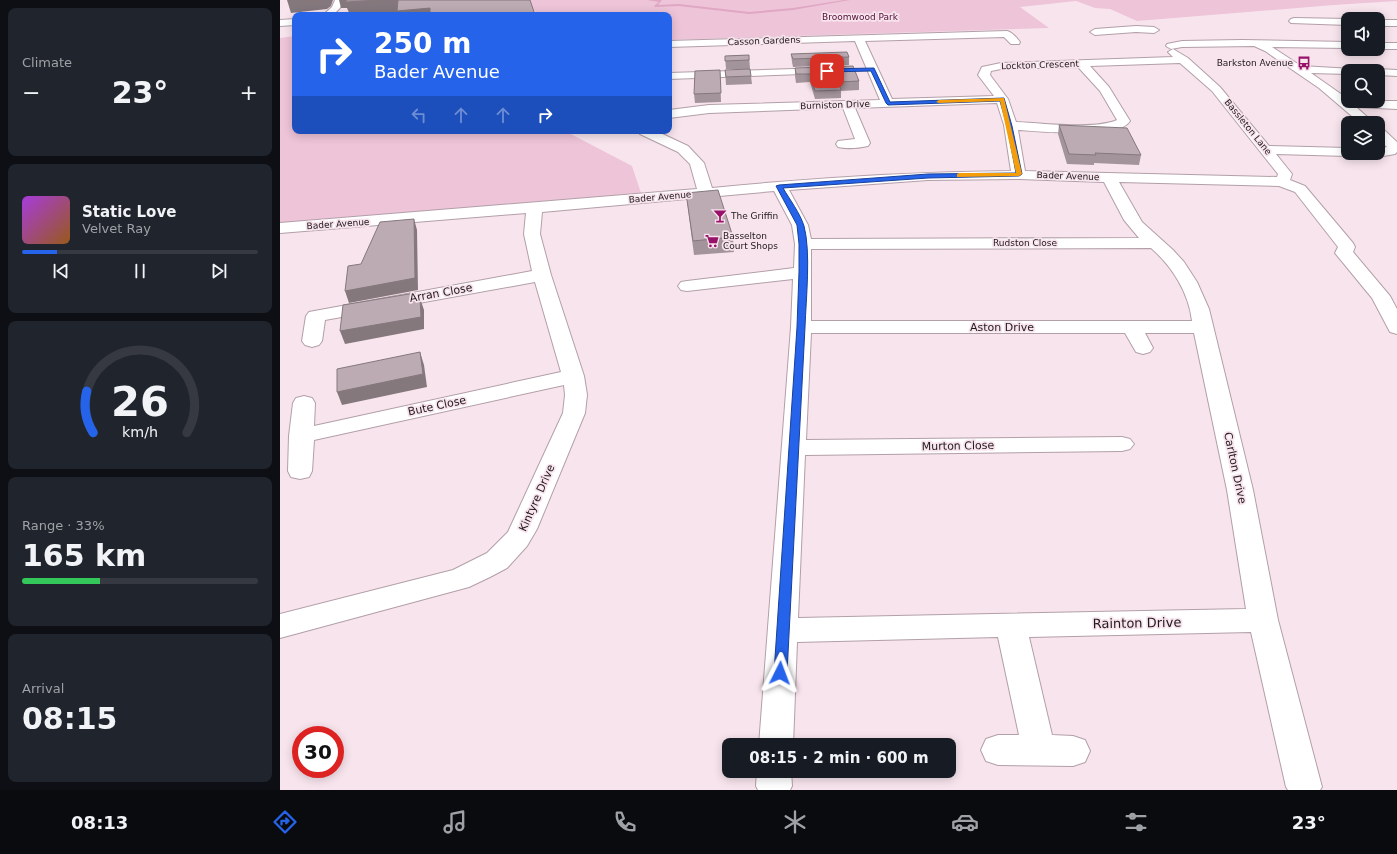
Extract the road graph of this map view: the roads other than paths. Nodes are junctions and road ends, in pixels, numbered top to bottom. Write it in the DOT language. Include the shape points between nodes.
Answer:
graph roads {
  1 [pos="339,0"];
  2 [pos="331,12"];
  3 [pos="292,22"];
  4 [pos="1341,22"];
  5 [pos="280,23"];
  6 [pos="1385,23"];
  7 [pos="1397,23"];
  8 [pos="1095,32"];
  9 [pos="859,38"];
  10 [pos="1160,39"];
  11 [pos="1015,42"];
  12 [pos="1341,43"];
  13 [pos="672,44"];
  14 [pos="1256,45"];
  15 [pos="1341,45"];
  16 [pos="1385,46"];
  17 [pos="1397,46"];
  18 [pos="1184,60"];
  19 [pos="1080,63"];
  20 [pos="1299,69"];
  21 [pos="833,71"];
  22 [pos="1341,71"];
  23 [pos="1385,72"];
  24 [pos="1397,72"];
  25 [pos="672,76"];
  26 [pos="1002,100"];
  27 [pos="1341,100"];
  28 [pos="888,103"];
  29 [pos="1385,104"];
  30 [pos="1397,104"];
  31 [pos="848,105"];
  32 [pos="1351,108"];
  33 [pos="672,114"];
  34 [pos="1360,116"];
  35 [pos="1010,126"];
  36 [pos="651,134"];
  37 [pos="843,144"];
  38 [pos="1265,150"];
  39 [pos="1341,152"];
  40 [pos="1019,174"];
  41 [pos="1108,177"];
  42 [pos="1281,181"];
  43 [pos="779,186"];
  44 [pos="706,193"];
  45 [pos="535,208"];
  46 [pos="280,228"];
  47 [pos="1317,234"];
  48 [pos="1154,243"];
  49 [pos="803,244"];
  50 [pos="1343,245"];
  51 [pos="803,272"];
  52 [pos="542,275"];
  53 [pos="687,286"];
  54 [pos="1389,296"];
  55 [pos="801,327"];
  56 [pos="1132,327"];
  57 [pos="1203,327"];
  58 [pos="1397,328"];
  59 [pos="312,342"];
  60 [pos="1143,348"];
  61 [pos="573,376"];
  62 [pos="304,403"];
  63 [pos="301,436"];
  64 [pos="1122,444"];
  65 [pos="794,448"];
  66 [pos="300,471"];
  67 [pos="1263,620"];
  68 [pos="280,626"];
  69 [pos="1011,626"];
  70 [pos="783,630"];
  71 [pos="776,738"];
  72 [pos="998,750"];
  73 [pos="1039,750"];
  74 [pos="1073,751"];
  75 [pos="1304,787"];
  1 -- 2 [label="street"];
  3 -- 5 [label="street"];
  4 -- 12 [label="street" via="1300,20"];
  6 -- 7 [label="street"];
  8 -- 10 [label="street" via="1136,29"];
  9 -- 11 [label="street, Casson Gardens" via="1007,34"];
  9 -- 13 [label="street, Casson Gardens"];
  9 -- 28 [label="street" via="867,56 868,70"];
  10 -- 14 [label="street" via="1190,44"];
  10 -- 18 [label="street, Bassleton Lane"];
  14 -- 15 [label="street"];
  14 -- 20 [label="street" via="1269,49"];
  16 -- 17 [label="street"];
  18 -- 19 [label="street, Lockton Crescent"];
  18 -- 38 [label="street, Bassleton Lane" via="1216,89"];
  19 -- 26 [label="street, Lockton Crescent" via="1001,66 986,69 984,75"];
  19 -- 35 [label="street" via="1105,89 1124,121 1111,127 1091,128"];
  20 -- 22 [label="street"];
  20 -- 27 [label="street"];
  21 -- 25 [label="street"];
  23 -- 24 [label="street"];
  26 -- 28 [label="street, Burniston Drive"];
  26 -- 35 [label="street, Lockton Crescent"];
  28 -- 31 [label="street, Burniston Drive"];
  29 -- 30 [label="street"];
  31 -- 33 [label="street, Burniston Drive" via="709,109"];
  31 -- 37 [label="street" via="863,143"];
  32 -- 34 [label="street"];
  35 -- 40 [label="street, Lockton Crescent"];
  36 -- 44 [label="street" via="683,149 697,163"];
  38 -- 39 [label="street"];
  38 -- 42 [label="street, Bassleton Lane" via="1285,174"];
  40 -- 41 [label="street, Bader Avenue"];
  40 -- 43 [label="street, Bader Avenue" via="928,176"];
  41 -- 42 [label="street, Bader Avenue"];
  41 -- 48 [label="street, Carlton Drive" via="1132,220"];
  42 -- 50 [label="street" via="1300,189"];
  43 -- 44 [label="street, Bader Avenue"];
  43 -- 49 [label="street" via="800,225"];
  44 -- 45 [label="street, Bader Avenue"];
  45 -- 46 [label="street, Bader Avenue"];
  45 -- 52 [label="street, Kintyre Drive" via="532,234"];
  47 -- 50 [label="street"];
  48 -- 49 [label="street, Rudston Close"];
  48 -- 57 [label="street, Carlton Drive" via="1171,258 1187,281 1202,316"];
  49 -- 51 [label="street"];
  50 -- 54 [label="street"];
  51 -- 53 [label="street"];
  51 -- 55 [label="street"];
  52 -- 59 [label="street, Arran Close" via="316,316"];
  52 -- 61 [label="street, Kintyre Drive"];
  54 -- 58 [label="street"];
  55 -- 56 [label="street, Aston Drive"];
  55 -- 65 [label="street"];
  56 -- 57 [label="street, Aston Drive"];
  56 -- 60 [label="street"];
  57 -- 67 [label="street, Carlton Drive" via="1240,490"];
  61 -- 63 [label="street, Bute Close"];
  61 -- 68 [label="street, Kintyre Drive" via="576,395 574,412 524,529 503,557 459,579"];
  62 -- 63 [label="street"];
  63 -- 66 [label="street"];
  64 -- 65 [label="street, Murton Close"];
  65 -- 70 [label="street"];
  67 -- 69 [label="street, Rainton Drive"];
  67 -- 75 [label="street, Carlton Drive"];
  69 -- 70 [label="street, Rainton Drive"];
  69 -- 73 [label="street"];
  70 -- 71 [label="street"];
  72 -- 73 [label="street"];
  73 -- 74 [label="street"];
}
